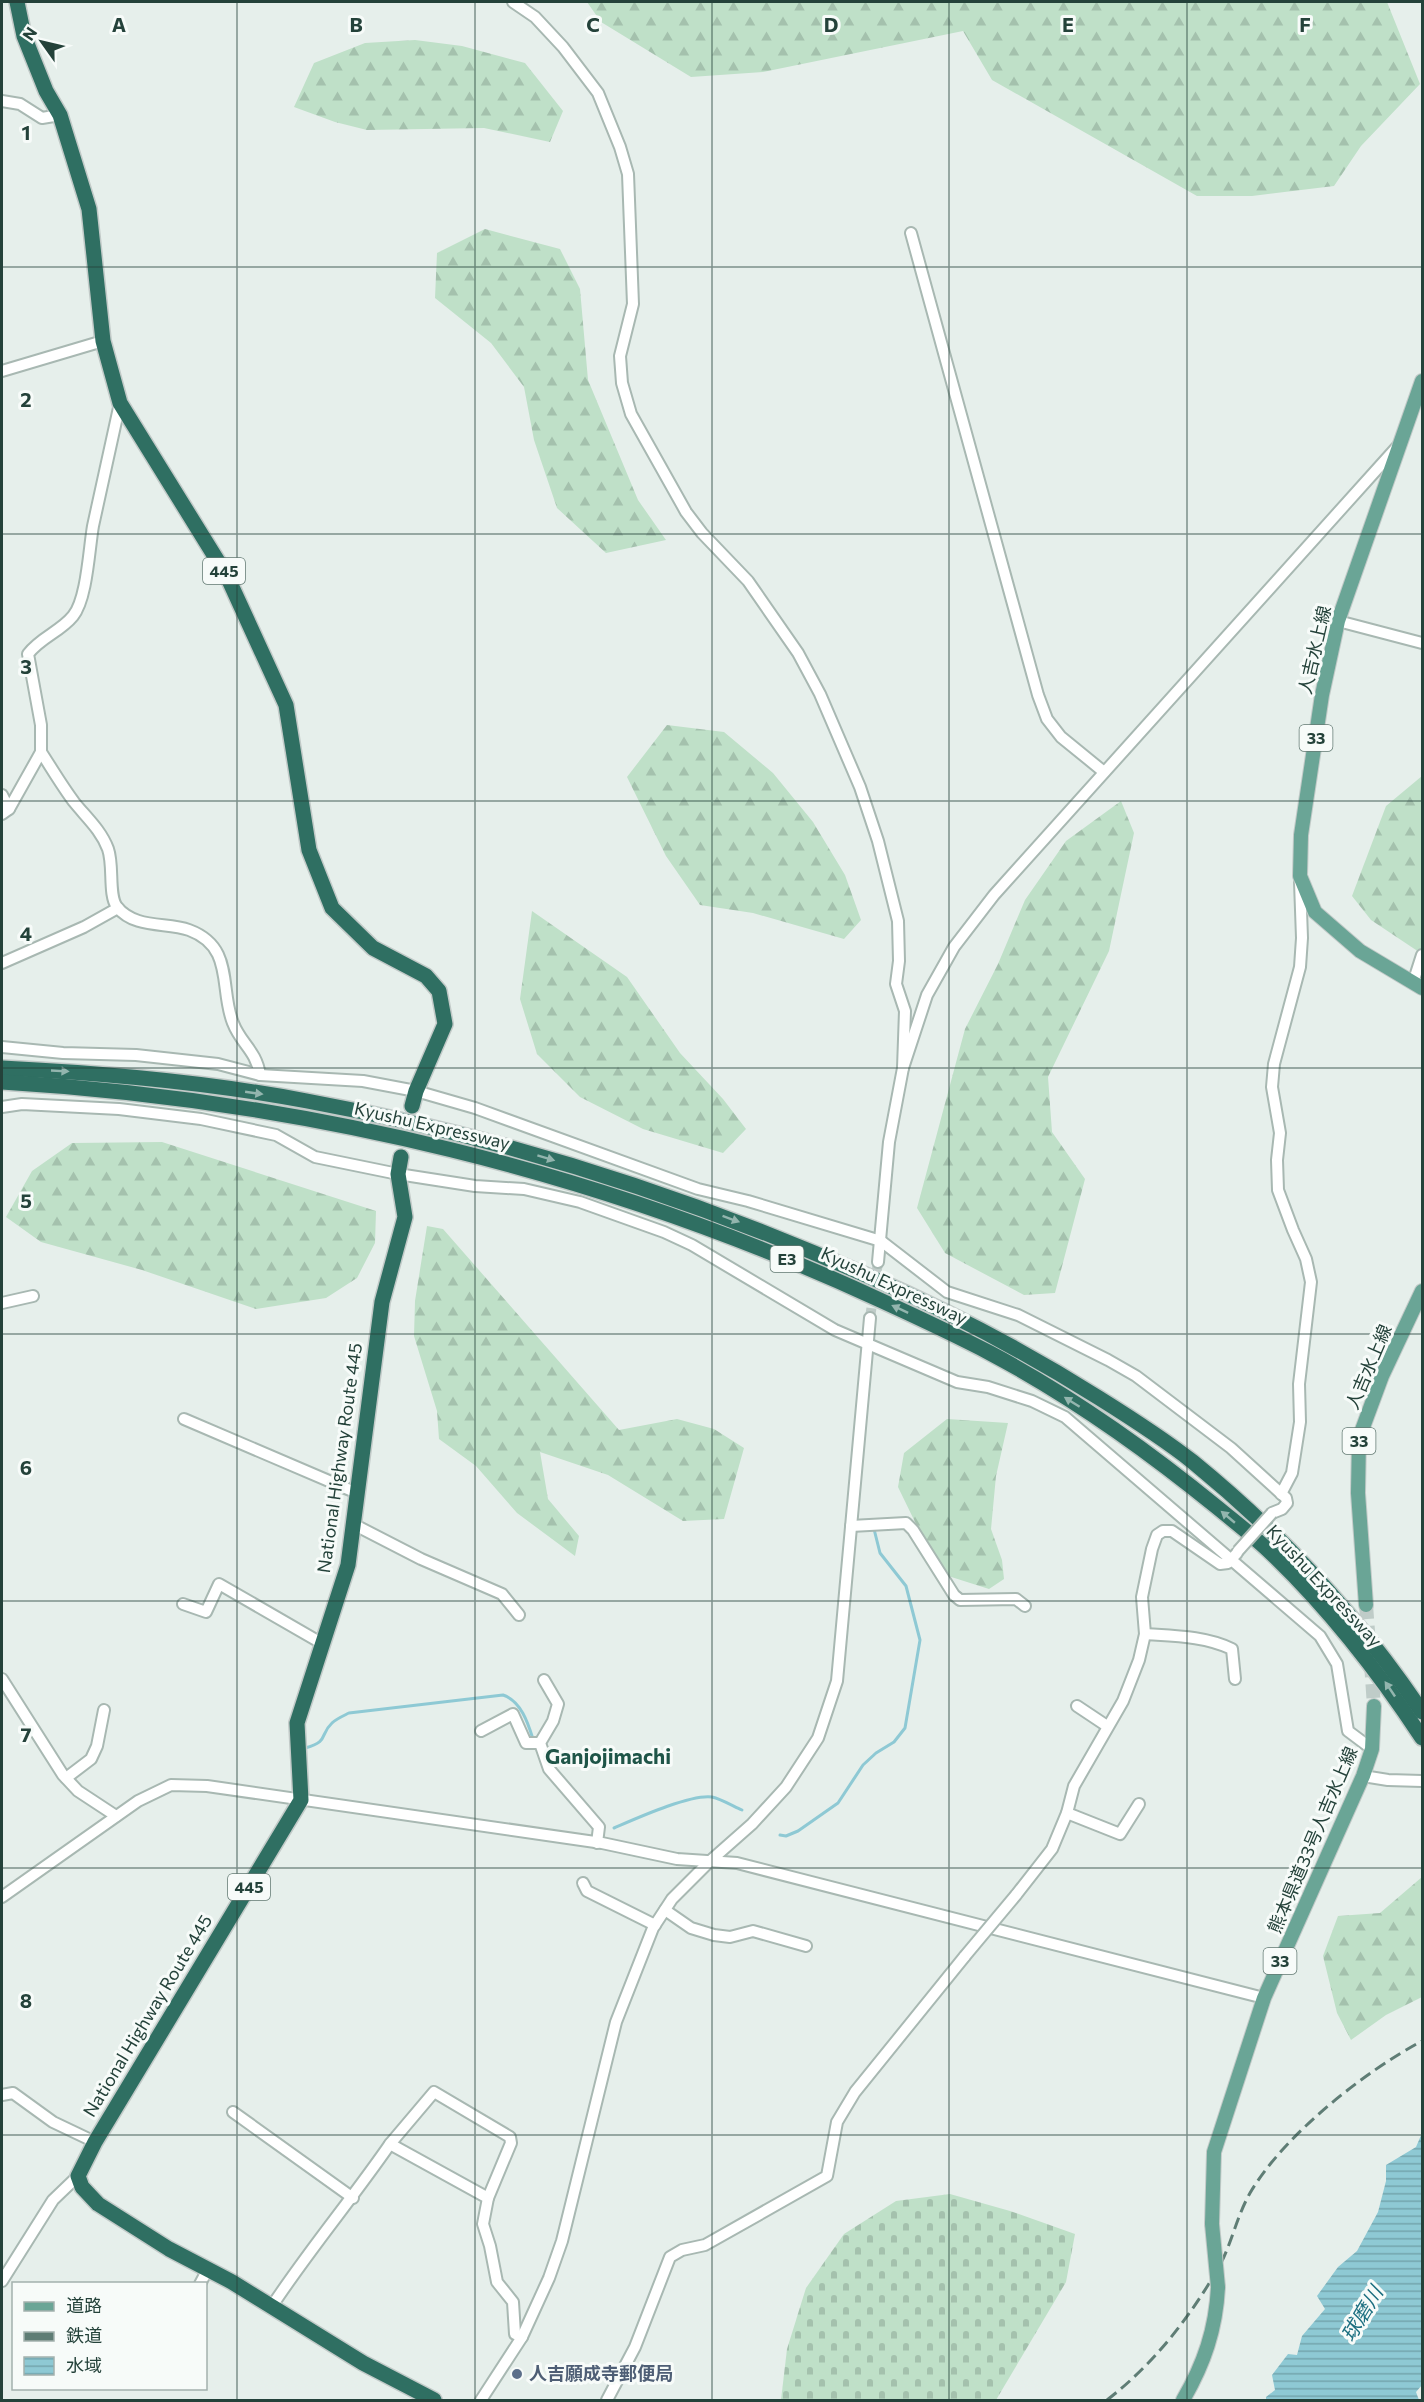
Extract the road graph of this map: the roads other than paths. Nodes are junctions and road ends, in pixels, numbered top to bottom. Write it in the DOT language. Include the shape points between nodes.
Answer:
graph roads {
  1 [pos="17,2"];
  2 [pos="513,2"];
  3 [pos="2,100"];
  4 [pos="60,115"];
  5 [pos="911,232"];
  6 [pos="104,341"];
  7 [pos="2,371"];
  8 [pos="1422,381"];
  9 [pos="120,403"];
  10 [pos="1403,441"];
  11 [pos="1338,621"];
  12 [pos="1422,643"];
  13 [pos="41,752"];
  14 [pos="1104,772"];
  15 [pos="2,795"];
  16 [pos="5,811"];
  17 [pos="1300,876"];
  18 [pos="118,908"];
  19 [pos="1422,955"];
  20 [pos="2,963"];
  21 [pos="1418,986"];
  22 [pos="2,1047"];
  23 [pos="2,1068"];
  24 [pos="903,1068"];
  25 [pos="260,1075"];
  26 [pos="2,1082"];
  27 [pos="414,1099"];
  28 [pos="2,1107"];
  29 [pos="401,1157"];
  30 [pos="398,1174"];
  31 [pos="881,1241"];
  32 [pos="878,1262"];
  33 [pos="1422,1291"];
  34 [pos="33,1296"];
  35 [pos="2,1303"];
  36 [pos="870,1318"];
  37 [pos="867,1344"];
  38 [pos="184,1419"];
  39 [pos="357,1493"];
  40 [pos="1281,1494"];
  41 [pos="353,1524"];
  42 [pos="851,1526"];
  43 [pos="1235,1555"];
  44 [pos="183,1604"];
  45 [pos="1366,1605"];
  46 [pos="1025,1606"];
  47 [pos="519,1615"];
  48 [pos="1145,1634"];
  49 [pos="323,1644"];
  50 [pos="2,1679"];
  51 [pos="1235,1679"];
  52 [pos="544,1680"];
  53 [pos="1077,1706"];
  54 [pos="1374,1706"];
  55 [pos="104,1710"];
  56 [pos="1422,1712"];
  57 [pos="1107,1726"];
  58 [pos="481,1731"];
  59 [pos="1422,1738"];
  60 [pos="540,1743"];
  61 [pos="1372,1749"];
  62 [pos="1363,1776"];
  63 [pos="66,1778"];
  64 [pos="1422,1781"];
  65 [pos="301,1800"];
  66 [pos="1139,1804"];
  67 [pos="1067,1813"];
  68 [pos="116,1816"];
  69 [pos="597,1843"];
  70 [pos="709,1862"];
  71 [pos="583,1883"];
  72 [pos="2,1897"];
  73 [pos="665,1910"];
  74 [pos="655,1925"];
  75 [pos="806,1946"];
  76 [pos="1264,1998"];
  77 [pos="2,2095"];
  78 [pos="233,2112"];
  79 [pos="95,2142"];
  80 [pos="390,2144"];
  81 [pos="78,2176"];
  82 [pos="353,2198"];
  83 [pos="488,2198"];
  84 [pos="208,2269"];
  85 [pos="2,2281"];
  86 [pos="201,2282"];
  87 [pos="272,2306"];
  88 [pos="522,2337"];
  89 [pos="434,2400"];
  90 [pos="481,2400"];
  91 [pos="607,2400"];
  92 [pos="1183,2400"];
  1 -- 4 [label="highway, 445" via="24,36"];
  2 -- 24 [label="street" via="535,17 598,93 628,174 633,304 620,356 622,383 631,414 686,512 754,588 798,653 860,788 898,921 896,984 905,1011"];
  3 -- 4 [label="street" via="20,104 42,118"];
  4 -- 6 [label="highway, 445" via="89,209"];
  5 -- 14 [label="street" via="1038,695 1047,719 1061,736"];
  6 -- 7 [label="street"];
  6 -- 9 [label="highway, 445"];
  8 -- 10 [label="main road, 人吉水上線 / 33"];
  9 -- 13 [label="street" via="82,597 74,615 37,642 28,654 41,725"];
  9 -- 27 [label="highway, 445" via="227,576 286,705 309,850 332,908 373,948 426,976 439,991 445,1024"];
  10 -- 11 [label="main road, 人吉水上線 / 33"];
  10 -- 14 [label="street"];
  11 -- 12 [label="street"];
  11 -- 17 [label="main road, 人吉水上線 / 33" via="1322,695 1301,835"];
  13 -- 16 [label="street"];
  13 -- 18 [label="street" via="108,848"];
  14 -- 24 [label="street" via="994,895 954,947 927,995"];
  15 -- 16 [label="street"];
  17 -- 21 [label="main road, 人吉水上線 / 33" via="1315,912 1360,951"];
  17 -- 40 [label="street" via="1300,967 1274,1064 1272,1087 1281,1132 1278,1190 1306,1259 1311,1282 1299,1384 1300,1422 1292,1473"];
  18 -- 20 [label="street"];
  18 -- 25 [label="street" via="138,922 191,931 212,945 220,957 233,1024 258,1060"];
  19 -- 21 [label="street"];
  22 -- 25 [label="street" via="136,1055 218,1064"];
  23 -- 56 [label="highway, Kyushu Expressway / E3, one-way" via="178,1082 286,1098 493,1142 640,1186 737,1221 912,1296 1057,1372 1191,1461 1276,1537 1345,1610 1393,1668"];
  24 -- 31 [label="street" via="889,1142"];
  25 -- 27 [label="street" via="363,1080"];
  59 -- 26 [label="highway, Kyushu Expressway / E3, one-way" via="1383,1679 1322,1606 1267,1549 1179,1476 1050,1388 991,1353 895,1307 741,1239 509,1164 364,1129 220,1103"];
  27 -- 31 [label="street" via="475,1108 698,1189"];
  28 -- 30 [label="street" via="22,1104 119,1109 201,1119 276,1135 315,1157"];
  29 -- 30 [label="highway, National Highway Route 445"];
  30 -- 37 [label="street" via="524,1189 580,1202 664,1232 835,1330"];
  30 -- 39 [label="highway, National Highway Route 445" via="405,1217 382,1302"];
  31 -- 32 [label="street"];
  31 -- 40 [label="street" via="947,1292 1018,1315 1136,1377 1231,1448"];
  33 -- 45 [label="main road, 人吉水上線 / 33" via="1382,1376 1359,1438 1358,1493"];
  34 -- 35 [label="street"];
  36 -- 37 [label="street"];
  37 -- 42 [label="street"];
  37 -- 43 [label="street" via="957,1382 1021,1397 1065,1417"];
  38 -- 39 [label="street"];
  39 -- 41 [label="highway, National Highway Route 445"];
  40 -- 43 [label="street, bridge" via="1287,1503 1272,1512"];
  41 -- 47 [label="street" via="502,1594"];
  41 -- 49 [label="highway, National Highway Route 445" via="348,1565"];
  42 -- 46 [label="street" via="906,1523 960,1600 1016,1599"];
  42 -- 70 [label="street" via="837,1681 818,1738 786,1787"];
  43 -- 48 [label="street" via="1225,1565 1220,1564 1172,1531 1160,1533 1152,1549 1142,1597"];
  43 -- 61 [label="street" via="1320,1636 1337,1664 1348,1731"];
  44 -- 49 [label="street" via="206,1612 219,1584"];
  48 -- 51 [label="street" via="1206,1639 1232,1649"];
  48 -- 57 [label="street" via="1123,1701"];
  49 -- 65 [label="highway, National Highway Route 445" via="297,1723"];
  50 -- 63 [label="street"];
  52 -- 60 [label="street" via="558,1704"];
  53 -- 57 [label="street"];
  54 -- 61 [label="main road, 熊本県道33号人吉水上線 / 33"];
  55 -- 63 [label="street" via="91,1759"];
  57 -- 67 [label="street" via="1074,1786"];
  58 -- 60 [label="street" via="513,1714 526,1743"];
  60 -- 69 [label="street" via="549,1769 599,1827"];
  61 -- 62 [label="main road, 熊本県道33号人吉水上線 / 33"];
  62 -- 64 [label="street"];
  62 -- 76 [label="main road, 熊本県道33号人吉水上線 / 33"];
  63 -- 68 [label="street" via="78,1791"];
  65 -- 68 [label="street" via="207,1786 171,1785"];
  65 -- 69 [label="street"];
  65 -- 79 [label="highway, National Highway Route 445 / 445"];
  66 -- 67 [label="street" via="1120,1834"];
  67 -- 91 [label="street, bridge" via="1052,1849 840,2113 827,2176 705,2245 682,2250 670,2258 635,2346"];
  68 -- 72 [label="street"];
  69 -- 70 [label="street"];
  70 -- 73 [label="street"];
  70 -- 76 [label="street" via="737,1863"];
  71 -- 74 [label="street" via="587,1891"];
  73 -- 74 [label="street"];
  73 -- 75 [label="street" via="691,1928 714,1935 730,1937 753,1931"];
  74 -- 88 [label="street" via="616,2022 562,2241"];
  76 -- 92 [label="main road, 熊本県道33号人吉水上線 / 33, bridge" via="1214,2152 1216,2315 1211,2339"];
  77 -- 79 [label="street" via="13,2093 53,2122"];
  78 -- 82 [label="street"];
  79 -- 81 [label="highway, National Highway Route 445 / 445"];
  80 -- 82 [label="street"];
  80 -- 83 [label="street"];
  80 -- 83 [label="street" via="434,2092 510,2137"];
  81 -- 84 [label="highway" via="82,2187 98,2204"];
  81 -- 85 [label="street" via="53,2200"];
  82 -- 87 [label="street"];
  83 -- 88 [label="street" via="483,2224 497,2282 513,2302 515,2334"];
  84 -- 86 [label="street"];
  84 -- 87 [label="highway"];
  87 -- 89 [label="highway" via="363,2363"];
  88 -- 90 [label="street"];
}
